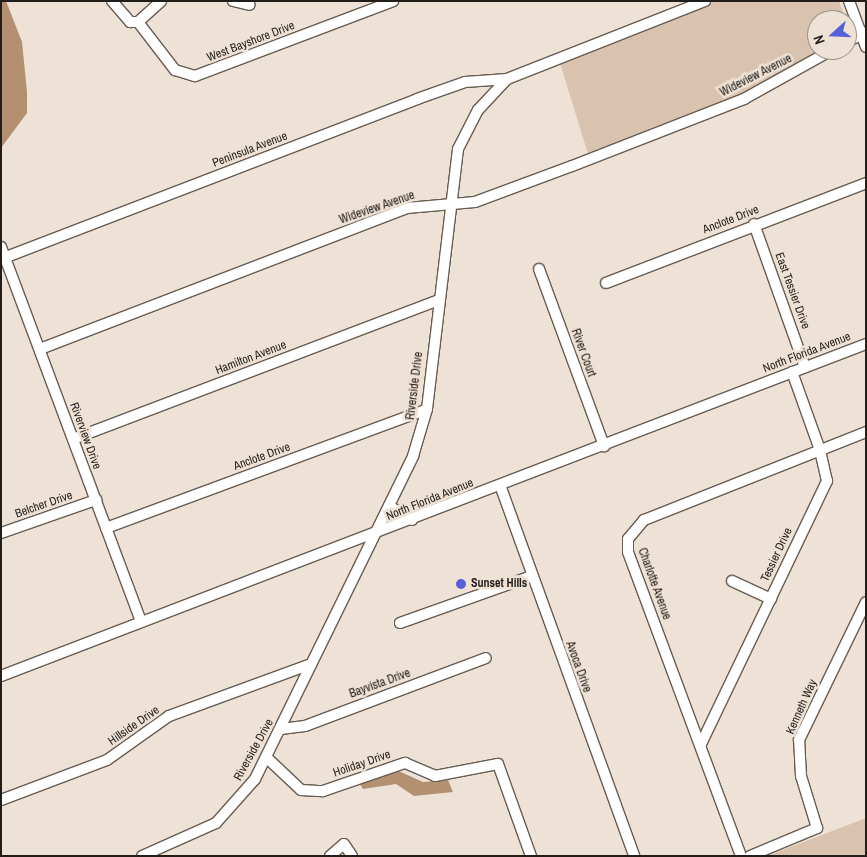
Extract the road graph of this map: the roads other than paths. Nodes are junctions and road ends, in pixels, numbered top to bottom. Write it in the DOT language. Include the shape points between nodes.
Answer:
graph roads {
  1 [pos="112,1"];
  2 [pos="161,1"];
  3 [pos="233,1"];
  4 [pos="393,1"];
  5 [pos="705,1"];
  6 [pos="849,1"];
  7 [pos="250,5"];
  8 [pos="138,22"];
  9 [pos="863,33"];
  10 [pos="866,47"];
  11 [pos="814,60"];
  12 [pos="507,79"];
  13 [pos="866,183"];
  14 [pos="449,203"];
  15 [pos="754,224"];
  16 [pos="1,247"];
  17 [pos="3,259"];
  18 [pos="539,269"];
  19 [pos="606,283"];
  20 [pos="438,300"];
  21 [pos="866,344"];
  22 [pos="40,349"];
  23 [pos="805,367"];
  24 [pos="792,372"];
  25 [pos="426,409"];
  26 [pos="866,432"];
  27 [pos="73,439"];
  28 [pos="604,446"];
  29 [pos="820,450"];
  30 [pos="500,485"];
  31 [pos="96,500"];
  32 [pos="389,506"];
  33 [pos="412,520"];
  34 [pos="106,528"];
  35 [pos="1,533"];
  36 [pos="377,534"];
  37 [pos="532,576"];
  38 [pos="732,581"];
  39 [pos="771,599"];
  40 [pos="866,602"];
  41 [pos="142,622"];
  42 [pos="400,623"];
  43 [pos="486,658"];
  44 [pos="311,664"];
  45 [pos="1,676"];
  46 [pos="281,729"];
  47 [pos="701,744"];
  48 [pos="266,757"];
  49 [pos="1,800"];
  50 [pos="142,856"];
  51 [pos="330,856"];
  52 [pos="352,856"];
  53 [pos="531,856"];
  54 [pos="634,856"];
  55 [pos="741,856"];
  56 [pos="750,856"];
  1 -- 8 [label="street, West Bayshore Drive" via="130,22"];
  2 -- 8 [label="street"];
  3 -- 7 [label="street"];
  4 -- 8 [label="street, West Bayshore Drive" via="196,76 175,70"];
  5 -- 12 [label="street, Riverside Drive"];
  6 -- 9 [label="street"];
  9 -- 10 [label="street"];
  11 -- 14 [label="street, Wideview Avenue" via="744,99 475,202"];
  12 -- 14 [label="street, Riverside Drive" via="468,125 458,149"];
  12 -- 17 [label="street, Peninsula Avenue" via="465,82 425,96"];
  13 -- 15 [label="street, Anclote Drive"];
  14 -- 20 [label="street, Riverside Drive"];
  14 -- 22 [label="street, Wideview Avenue" via="407,208"];
  15 -- 19 [label="street, Anclote Drive"];
  15 -- 23 [label="street, East Tessier Drive"];
  16 -- 17 [label="street, Riverview Drive"];
  17 -- 22 [label="street, Riverview Drive"];
  18 -- 28 [label="street, River Court"];
  20 -- 25 [label="street, Riverside Drive"];
  20 -- 27 [label="street, Hamilton Avenue"];
  21 -- 23 [label="street, North Florida Avenue"];
  22 -- 27 [label="street, Riverview Drive"];
  23 -- 24 [label="street, North Florida Avenue"];
  24 -- 28 [label="street, North Florida Avenue"];
  24 -- 29 [label="street, Tessier Drive"];
  25 -- 32 [label="street, Riverside Drive" via="413,456"];
  25 -- 34 [label="street, Anclote Drive"];
  26 -- 29 [label="street, Charlotte Avenue"];
  27 -- 31 [label="street, Riverview Drive"];
  28 -- 30 [label="street, North Florida Avenue"];
  29 -- 39 [label="street, Tessier Drive" via="827,481"];
  29 -- 47 [label="street, Charlotte Avenue" via="644,520 628,539 628,552"];
  30 -- 33 [label="street, North Florida Avenue"];
  30 -- 37 [label="street, Avoca Drive"];
  31 -- 34 [label="street, Riverview Drive"];
  31 -- 35 [label="street, Belcher Drive"];
  32 -- 33 [label="street"];
  32 -- 36 [label="street, Riverside Drive"];
  33 -- 36 [label="street, North Florida Avenue"];
  34 -- 41 [label="street, Riverview Drive"];
  36 -- 41 [label="street, North Florida Avenue"];
  36 -- 44 [label="street, Riverside Drive"];
  37 -- 42 [label="street"];
  37 -- 54 [label="street, Avoca Drive"];
  38 -- 39 [label="street"];
  39 -- 47 [label="street, Tessier Drive"];
  40 -- 56 [label="street, Kenneth Way" via="799,740 801,776 817,828"];
  41 -- 45 [label="street, North Florida Avenue"];
  43 -- 46 [label="street, Bayvista Drive" via="305,726"];
  44 -- 46 [label="street, Riverside Drive"];
  44 -- 49 [label="street, Hillside Drive" via="169,716 107,760"];
  46 -- 48 [label="street, Riverside Drive"];
  47 -- 55 [label="street, Charlotte Avenue"];
  48 -- 50 [label="street, Riverside Drive" via="232,809 216,823"];
  48 -- 53 [label="street, Holiday Drive" via="301,790 323,791 404,763 435,776 498,764"];
  51 -- 52 [label="street" via="344,844"];
}
